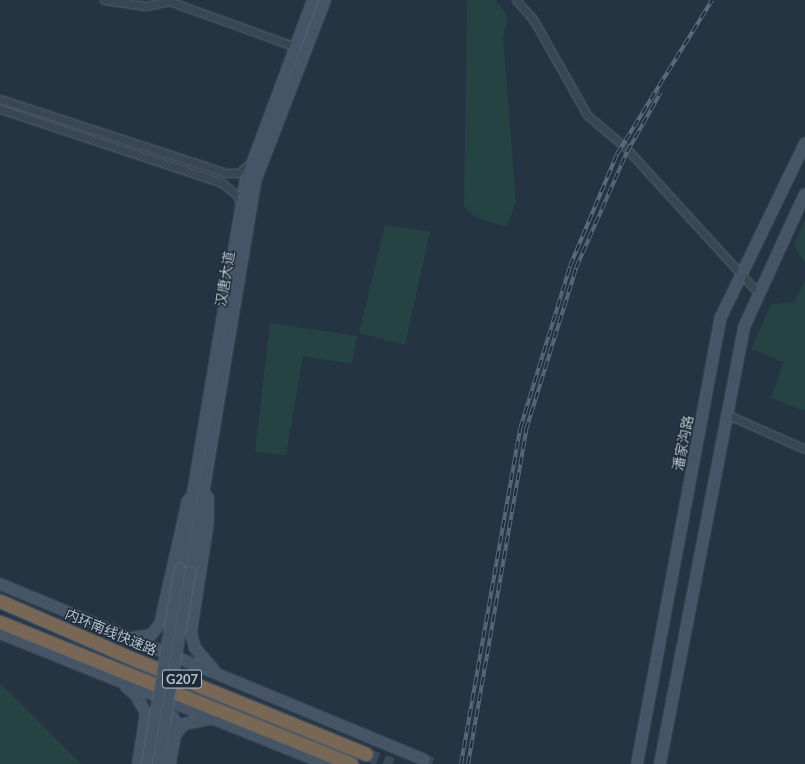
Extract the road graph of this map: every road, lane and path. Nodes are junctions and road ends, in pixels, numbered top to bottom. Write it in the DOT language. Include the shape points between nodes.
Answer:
graph roads {
  1 [pos="104,0"];
  2 [pos="313,0"];
  3 [pos="325,0"];
  4 [pos="516,0"];
  5 [pos="296,47"];
  6 [pos="0,99"];
  7 [pos="0,109"];
  8 [pos="805,143"];
  9 [pos="253,162"];
  10 [pos="805,194"];
  11 [pos="242,206"];
  12 [pos="742,273"];
  13 [pos="759,294"];
  14 [pos="726,414"];
  15 [pos="805,449"];
  16 [pos="203,471"];
  17 [pos="185,571"];
  18 [pos="0,584"];
  19 [pos="0,600"];
  20 [pos="0,622"];
  21 [pos="160,624"];
  22 [pos="191,632"];
  23 [pos="0,633"];
  24 [pos="128,638"];
  25 [pos="225,678"];
  26 [pos="116,680"];
  27 [pos="213,719"];
  28 [pos="146,727"];
  29 [pos="175,735"];
  30 [pos="366,754"];
  31 [pos="423,759"];
  32 [pos="138,764"];
  33 [pos="147,764"];
  34 [pos="158,764"];
  35 [pos="170,764"];
  36 [pos="326,764"];
  37 [pos="351,764"];
  38 [pos="637,764"];
  39 [pos="660,764"];
  1 -- 5 [label="street" via="146,6 169,1"];
  2 -- 5 [label="main road, 汉唐大道"];
  3 -- 16 [label="main road, 汉唐大道" via="256,179"];
  4 -- 12 [label="street" via="533,19 587,115 625,147"];
  5 -- 9 [label="main road, 汉唐大道"];
  6 -- 9 [label="street" via="227,173 238,173"];
  7 -- 11 [label="street" via="222,183 237,195"];
  8 -- 12 [label="main road, 潘家沟路"];
  9 -- 11 [label="main road, 汉唐大道"];
  10 -- 13 [label="main road"];
  11 -- 16 [label="main road, 汉唐大道"];
  12 -- 13 [label="street"];
  12 -- 38 [label="main road, 潘家沟路" via="721,317"];
  13 -- 14 [label="main road" via="744,326"];
  14 -- 15 [label="street"];
  14 -- 39 [label="main road"];
  16 -- 17 [label="main road, 汉唐大道"];
  16 -- 21 [label="main road" via="182,516"];
  16 -- 22 [label="main road" via="208,522"];
  17 -- 33 [label="main road, bridge"];
  17 -- 34 [label="main road, bridge"];
  18 -- 24 [label="main road"];
  19 -- 30 [label="highway, 内环南线快速路 / G207" via="136,660"];
  20 -- 37 [label="highway, G207"];
  21 -- 22 [label="main road" via="170,641 179,643"];
  21 -- 24 [label="main road" via="151,635"];
  22 -- 25 [label="main road" via="195,648 205,664"];
  23 -- 26 [label="main road"];
  24 -- 25 [label="main road"];
  25 -- 31 [label="main road"];
  26 -- 27 [label="main road"];
  26 -- 28 [label="main road" via="135,694 146,713"];
  27 -- 29 [label="main road" via="184,724"];
  27 -- 36 [label="main road"];
  28 -- 29 [label="main road" via="150,718 165,711 177,724"];
  28 -- 32 [label="main road"];
  29 -- 35 [label="main road"];
}
